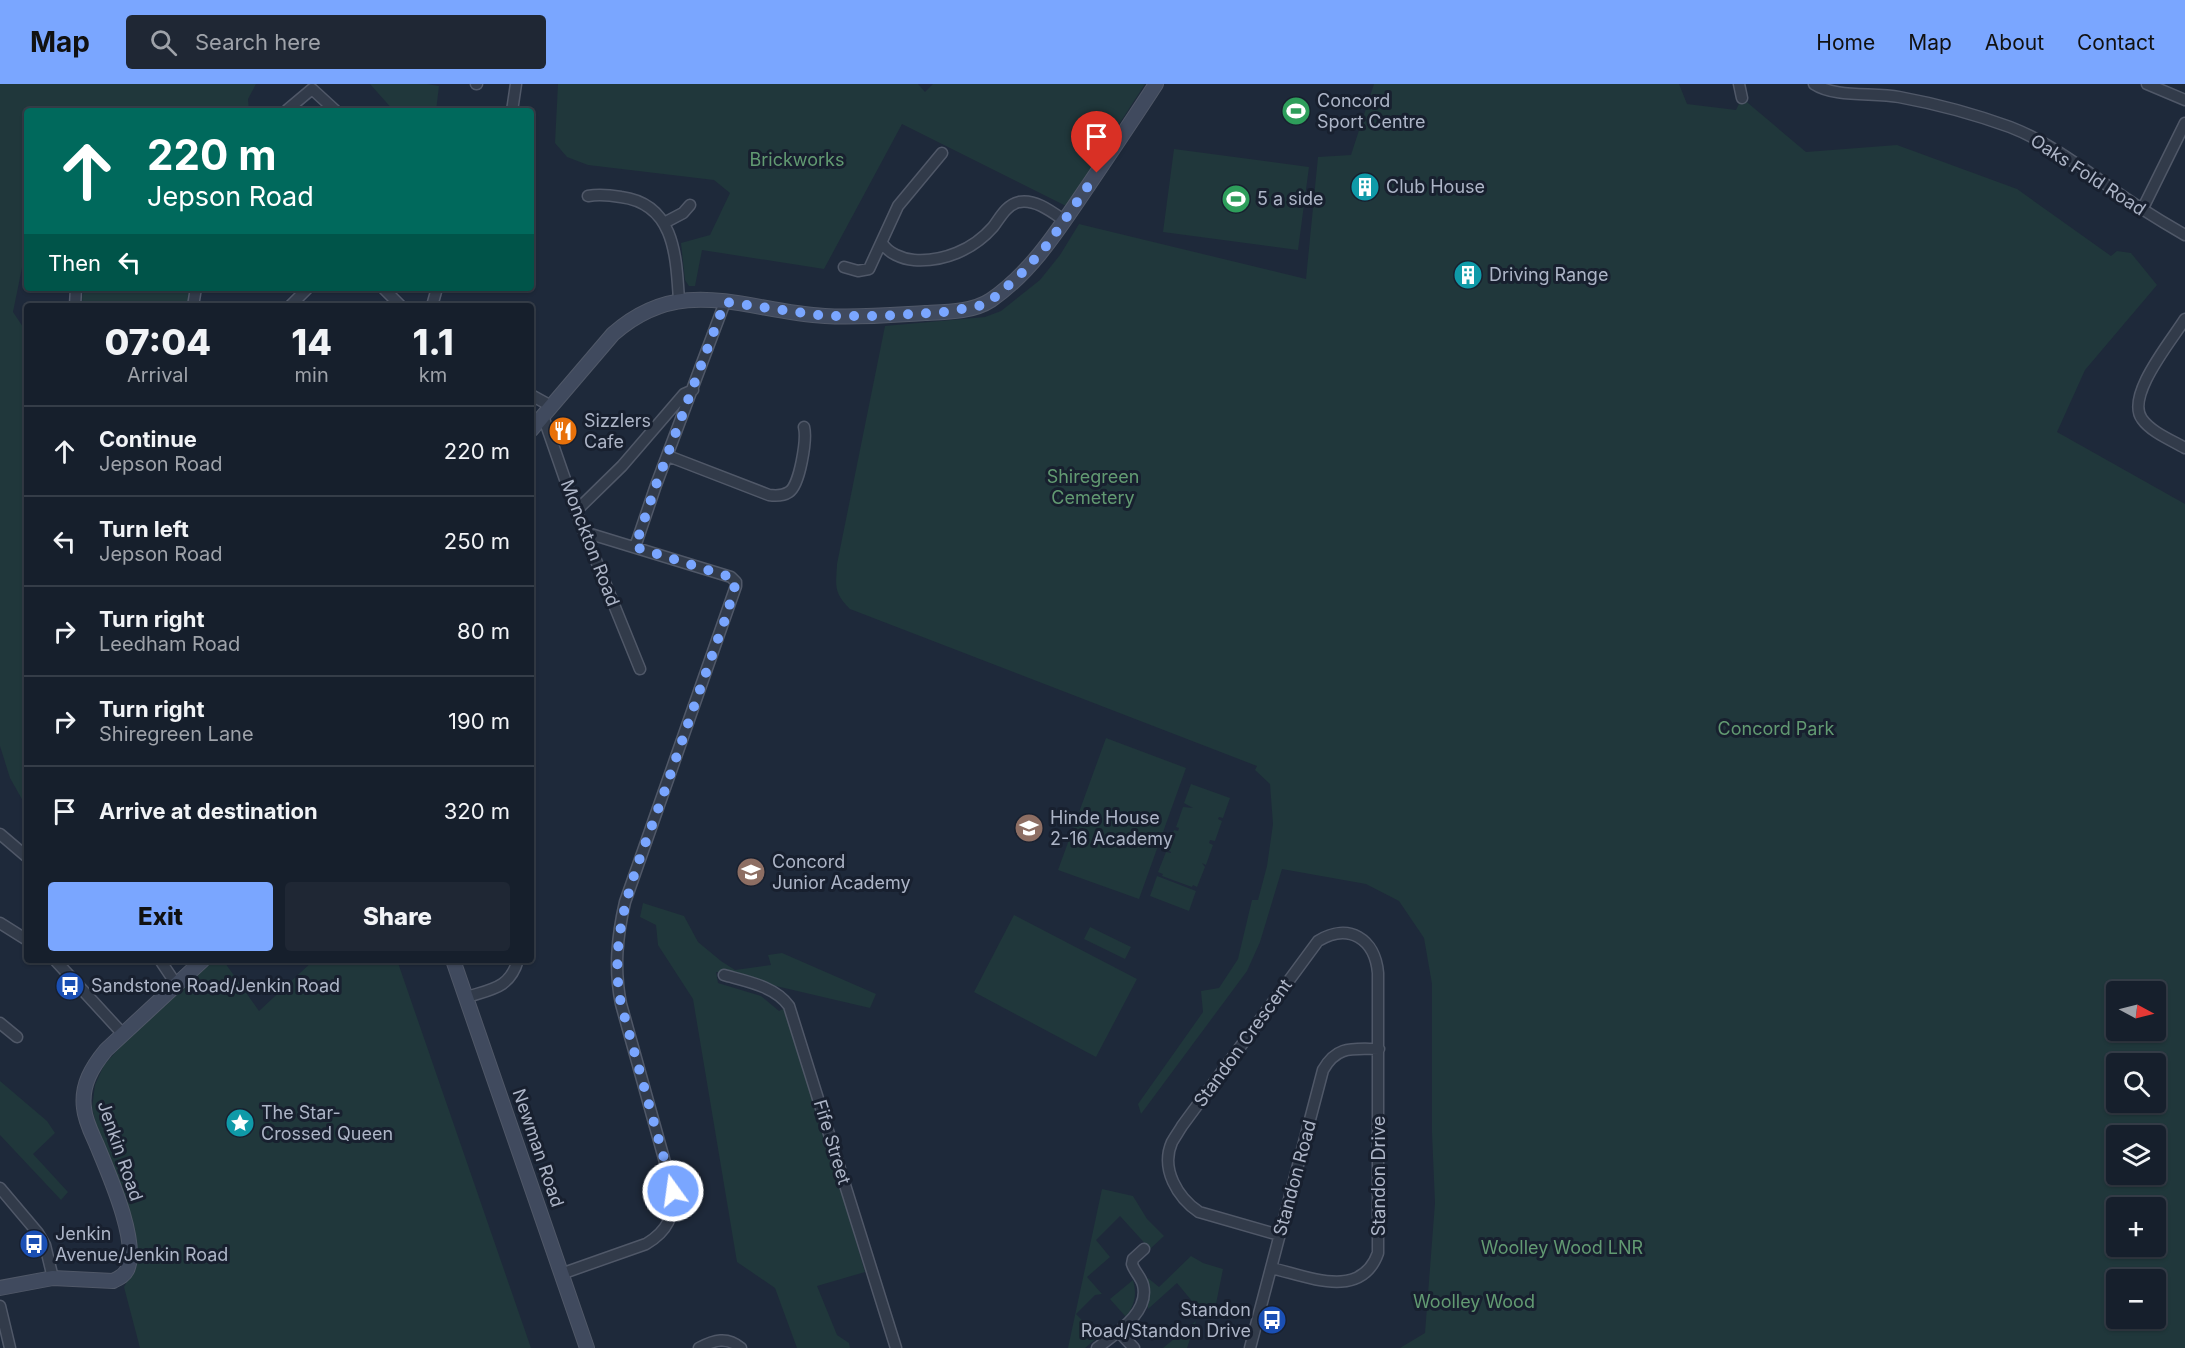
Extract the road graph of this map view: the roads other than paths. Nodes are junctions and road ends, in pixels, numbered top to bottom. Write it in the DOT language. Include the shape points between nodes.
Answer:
graph roads {
  1 [pos="516,84"];
  2 [pos="1156,84"];
  3 [pos="1739,84"];
  4 [pos="1814,84"];
  5 [pos="1894,84"];
  6 [pos="2147,84"];
  7 [pos="1898,97"];
  8 [pos="1742,98"];
  9 [pos="2185,100"];
  10 [pos="288,108"];
  11 [pos="333,108"];
  12 [pos="512,108"];
  13 [pos="2185,123"];
  14 [pos="942,153"];
  15 [pos="588,196"];
  16 [pos="690,205"];
  17 [pos="2142,210"];
  18 [pos="1065,221"];
  19 [pos="664,223"];
  20 [pos="2185,235"];
  21 [pos="882,243"];
  22 [pos="844,267"];
  23 [pos="305,291"];
  24 [pos="386,291"];
  25 [pos="679,300"];
  26 [pos="725,302"];
  27 [pos="293,303"];
  28 [pos="398,303"];
  29 [pos="2185,319"];
  30 [pos="693,390"];
  31 [pos="534,398"];
  32 [pos="547,411"];
  33 [pos="534,426"];
  34 [pos="804,427"];
  35 [pos="2185,448"];
  36 [pos="668,456"];
  37 [pos="576,511"];
  38 [pos="584,532"];
  39 [pos="635,547"];
  40 [pos="640,669"];
  41 [pos="0,834"];
  42 [pos="24,854"];
  43 [pos="0,923"];
  44 [pos="24,938"];
  45 [pos="58,963"];
  46 [pos="162,963"];
  47 [pos="200,963"];
  48 [pos="454,963"];
  49 [pos="517,963"];
  50 [pos="723,975"];
  51 [pos="176,984"];
  52 [pos="467,997"];
  53 [pos="0,1023"];
  54 [pos="122,1033"];
  55 [pos="17,1037"];
  56 [pos="1379,1049"];
  57 [pos="0,1188"];
  58 [pos="1280,1235"];
  59 [pos="1144,1249"];
  60 [pos="1271,1268"];
  61 [pos="561,1274"];
  62 [pos="53,1278"];
  63 [pos="0,1288"];
  64 [pos="0,1306"];
  65 [pos="1119,1332"];
  66 [pos="10,1348"];
  67 [pos="587,1348"];
  68 [pos="699,1348"];
  69 [pos="741,1348"];
  70 [pos="896,1348"];
  71 [pos="1097,1348"];
  72 [pos="1134,1348"];
  73 [pos="1250,1348"];
  1 -- 12 [label="street"];
  2 -- 18 [label="street"];
  3 -- 8 [label="street"];
  4 -- 7 [label="street, Oaks Fold Road" via="1832,91"];
  5 -- 7 [label="street"];
  6 -- 9 [label="street"];
  7 -- 17 [label="street, Oaks Fold Road" via="1965,112 2029,136 2061,153"];
  10 -- 11 [label="street" via="312,89"];
  13 -- 17 [label="street"];
  14 -- 21 [label="street" via="898,206"];
  15 -- 19 [label="street" via="636,199"];
  16 -- 19 [label="street"];
  17 -- 20 [label="street, Oaks Fold Road"];
  18 -- 21 [label="street" via="1035,203 1020,202 1006,209 983,237 949,256 908,259 886,249"];
  18 -- 26 [label="street" via="1024,271 979,306 934,313 825,316"];
  19 -- 25 [label="street" via="674,250"];
  21 -- 22 [label="street" via="869,269 858,272"];
  23 -- 27 [label="street"];
  24 -- 28 [label="street"];
  25 -- 26 [label="street"];
  25 -- 32 [label="street" via="628,321"];
  26 -- 30 [label="street"];
  29 -- 35 [label="street" via="2142,386 2138,406 2141,418 2150,427"];
  30 -- 36 [label="street"];
  30 -- 37 [label="street" via="684,394 622,466"];
  31 -- 32 [label="street"];
  32 -- 33 [label="street"];
  32 -- 37 [label="street, Monckton Road"];
  34 -- 36 [label="street" via="805,444 795,483 783,495 769,495"];
  36 -- 39 [label="street"];
  37 -- 38 [label="street, Monckton Road"];
  38 -- 39 [label="street"];
  38 -- 40 [label="street, Monckton Road"];
  39 -- 61 [label="street" via="730,577 736,586 625,902 616,955 621,1004 673,1191 671,1218 658,1238 646,1245"];
  41 -- 42 [label="street"];
  43 -- 44 [label="street"];
  45 -- 54 [label="street"];
  46 -- 51 [label="street"];
  47 -- 51 [label="street, Jenkin Road"];
  48 -- 52 [label="street, Newman Road"];
  49 -- 52 [label="street" via="512,975 499,987"];
  50 -- 70 [label="street, Fife Street" via="773,992 789,1006"];
  51 -- 54 [label="street, Jenkin Road"];
  52 -- 61 [label="street, Newman Road"];
  53 -- 55 [label="street"];
  54 -- 62 [label="street, Jenkin Road" via="88,1076 84,1109 123,1215 129,1263 121,1277 113,1281"];
  56 -- 58 [label="street, Standon Road" via="1341,1051 1323,1070"];
  56 -- 58 [label="street, Standon Crescent" via="1378,973 1371,947 1356,936 1327,936 1311,951 1172,1143 1171,1178 1190,1206"];
  56 -- 60 [label="street, Standon Drive" via="1376,1260 1366,1273 1340,1282"];
  57 -- 62 [label="street" via="38,1233"];
  58 -- 60 [label="street, Standon Road"];
  59 -- 65 [label="street" via="1132,1264 1142,1282 1143,1301"];
  60 -- 73 [label="street, Standon Road"];
  61 -- 67 [label="street, Newman Road"];
  62 -- 63 [label="street, Jenkin Road"];
  64 -- 66 [label="street"];
  65 -- 71 [label="street"];
  65 -- 72 [label="street"];
  68 -- 69 [label="street" via="721,1340"];
}
